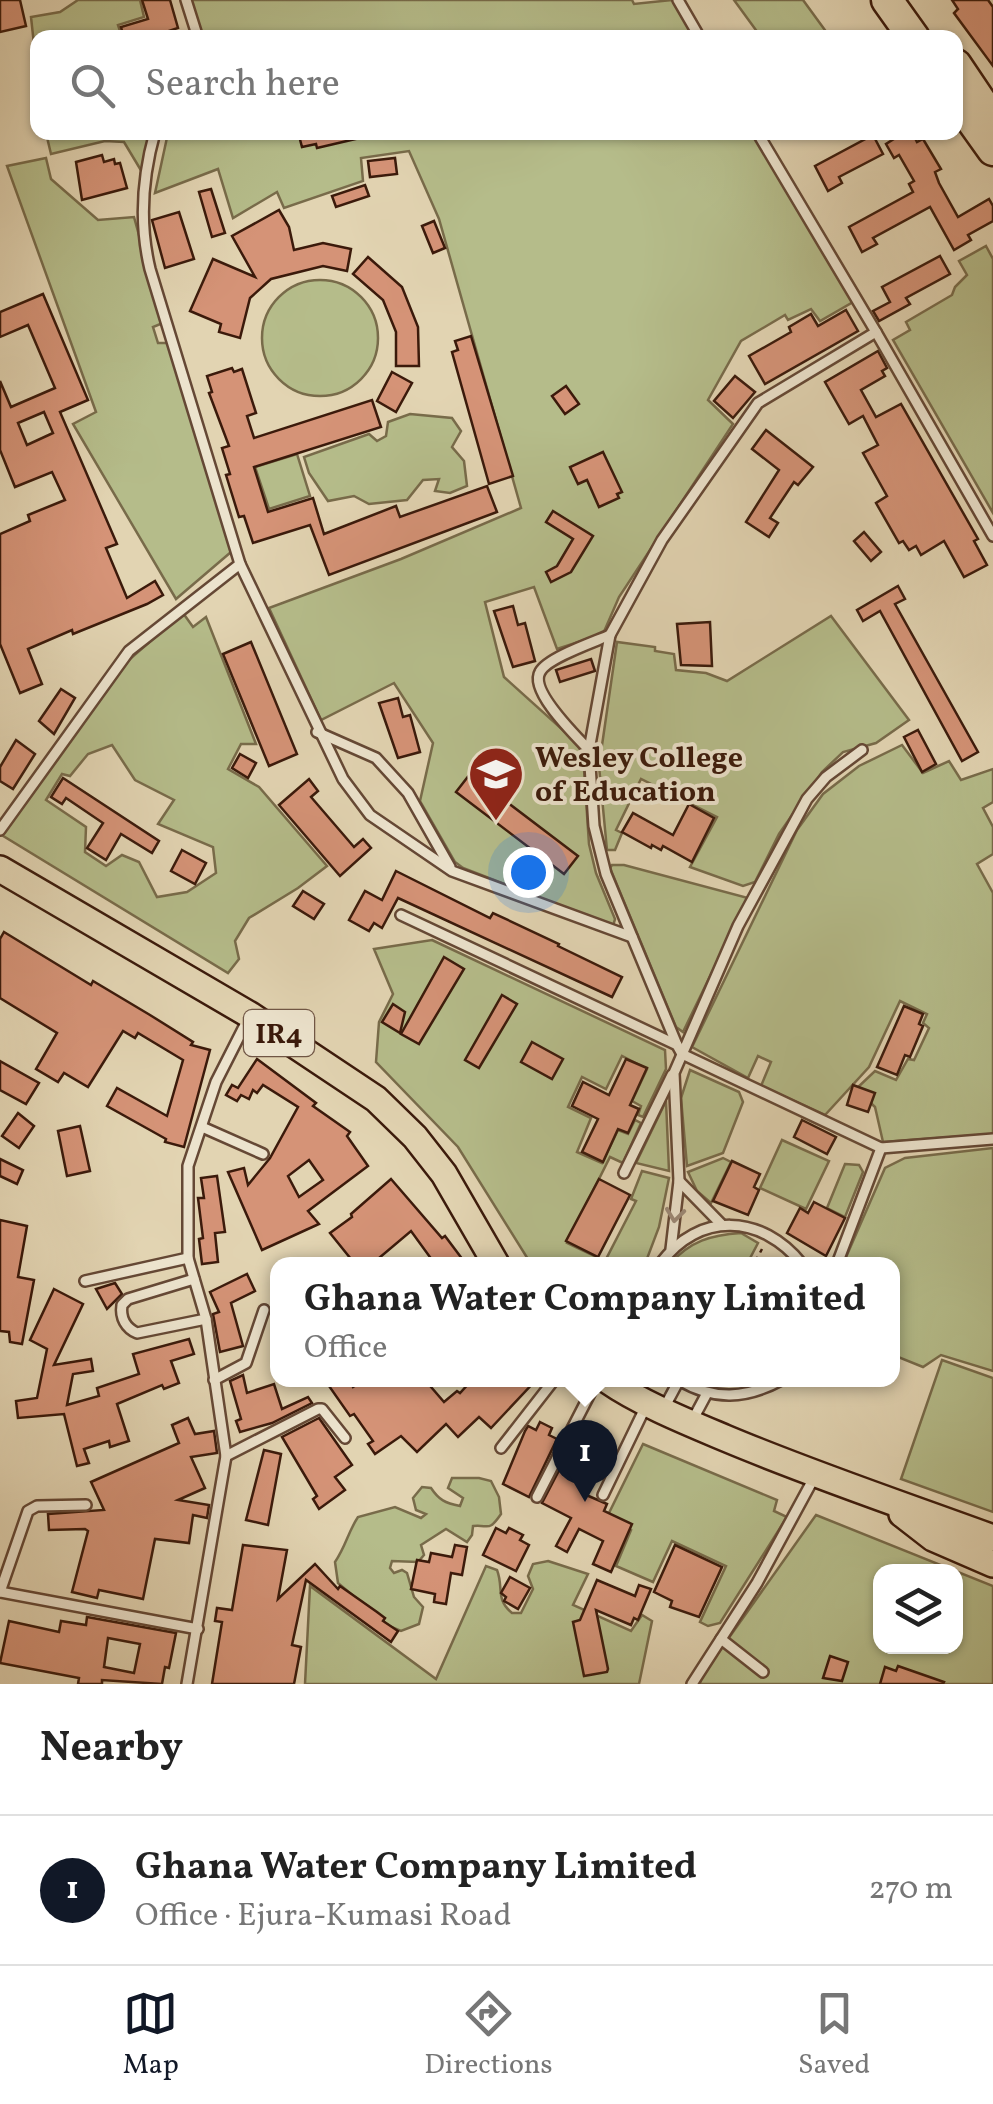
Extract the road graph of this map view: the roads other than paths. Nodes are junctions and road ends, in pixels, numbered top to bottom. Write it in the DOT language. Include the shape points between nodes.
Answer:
graph roads {
  1 [pos="186,0"];
  2 [pos="678,0"];
  3 [pos="888,0"];
  4 [pos="911,0"];
  5 [pos="195,30"];
  6 [pos="695,30"];
  7 [pos="909,30"];
  8 [pos="931,30"];
  9 [pos="963,75"];
  10 [pos="963,107"];
  11 [pos="993,120"];
  12 [pos="153,140"];
  13 [pos="762,140"];
  14 [pos="993,150"];
  15 [pos="876,332"];
  16 [pos="993,536"];
  17 [pos="240,564"];
  18 [pos="610,635"];
  19 [pos="317,732"];
  20 [pos="589,750"];
  21 [pos="862,750"];
  22 [pos="0,830"];
  23 [pos="0,869"];
  24 [pos="452,872"];
  25 [pos="401,915"];
  26 [pos="632,937"];
  27 [pos="250,1015"];
  28 [pos="679,1050"];
  29 [pos="674,1073"];
  30 [pos="202,1127"];
  31 [pos="993,1139"];
  32 [pos="881,1148"];
  33 [pos="262,1154"];
  34 [pos="624,1173"];
  35 [pos="679,1181"];
  36 [pos="722,1225"];
  37 [pos="672,1249"];
  38 [pos="492,1257"];
  39 [pos="666,1257"];
  40 [pos="797,1257"];
  41 [pos="840,1257"];
  42 [pos="188,1258"];
  43 [pos="194,1278"];
  44 [pos="85,1281"];
  45 [pos="264,1310"];
  46 [pos="206,1319"];
  47 [pos="214,1380"];
  48 [pos="549,1387"];
  49 [pos="593,1387"];
  50 [pos="621,1387"];
  51 [pos="673,1387"];
  52 [pos="694,1387"];
  53 [pos="769,1387"];
  54 [pos="707,1393"];
  55 [pos="656,1405"];
  56 [pos="691,1423"];
  57 [pos="345,1438"];
  58 [pos="502,1448"];
  59 [pos="226,1456"];
  60 [pos="816,1474"];
  61 [pos="603,1495"];
  62 [pos="538,1497"];
  63 [pos="886,1502"];
  64 [pos="86,1505"];
  65 [pos="993,1538"];
  66 [pos="993,1564"];
  67 [pos="0,1592"];
  68 [pos="198,1629"];
  69 [pos="721,1639"];
  70 [pos="762,1672"];
  71 [pos="187,1684"];
  72 [pos="692,1684"];
  1 -- 5 [label="lane"];
  2 -- 6 [label="lane"];
  3 -- 7 [label="highway"];
  4 -- 8 [label="highway"];
  9 -- 11 [label="highway"];
  10 -- 14 [label="highway"];
  12 -- 17 [label="lane" via="142,238"];
  13 -- 15 [label="lane"];
  15 -- 16 [label="lane"];
  15 -- 18 [label="lane" via="758,403 662,540"];
  17 -- 19 [label="lane"];
  17 -- 22 [label="lane" via="129,651"];
  18 -- 20 [label="lane"];
  18 -- 20 [label="lane" via="540,669 538,678 550,704"];
  19 -- 24 [label="lane" via="370,814"];
  19 -- 24 [label="lane" via="376,758 408,793"];
  20 -- 26 [label="lane" via="594,826"];
  21 -- 28 [label="lane" via="806,800"];
  23 -- 27 [label="main road, IR4"];
  24 -- 26 [label="lane"];
  25 -- 28 [label="lane"];
  26 -- 28 [label="lane"];
  27 -- 30 [label="lane"];
  27 -- 38 [label="main road, IR4" via="376,1098 444,1174"];
  28 -- 29 [label="lane"];
  28 -- 32 [label="lane"];
  29 -- 34 [label="lane"];
  29 -- 35 [label="lane"];
  30 -- 33 [label="lane"];
  30 -- 42 [label="lane" via="188,1166"];
  31 -- 32 [label="lane"];
  32 -- 41 [label="lane"];
  35 -- 36 [label="lane"];
  35 -- 37 [label="lane, one-way"];
  36 -- 37 [label="lane" via="695,1232"];
  36 -- 40 [label="lane" via="770,1234"];
  37 -- 39 [label="lane"];
  42 -- 43 [label="lane"];
  42 -- 44 [label="lane"];
  43 -- 46 [label="lane"];
  43 -- 46 [label="lane" via="128,1299 123,1319 137,1333"];
  45 -- 47 [label="lane" via="246,1363"];
  46 -- 47 [label="lane"];
  47 -- 59 [label="lane"];
  48 -- 58 [label="lane"];
  49 -- 62 [label="lane"];
  50 -- 55 [label="main road"];
  51 -- 55 [label="lane"];
  52 -- 54 [label="lane"];
  53 -- 54 [label="lane" via="734,1397"];
  54 -- 56 [label="lane"];
  55 -- 56 [label="main road"];
  55 -- 61 [label="lane"];
  56 -- 60 [label="main road"];
  57 -- 59 [label="lane" via="318,1410"];
  59 -- 68 [label="lane"];
  60 -- 63 [label="main road"];
  60 -- 69 [label="lane"];
  63 -- 65 [label="main road"];
  63 -- 66 [label="main road" via="934,1538"];
  64 -- 67 [label="lane" via="28,1511"];
  67 -- 68 [label="lane"];
  68 -- 71 [label="lane"];
  69 -- 70 [label="lane"];
  69 -- 72 [label="lane"];
}
